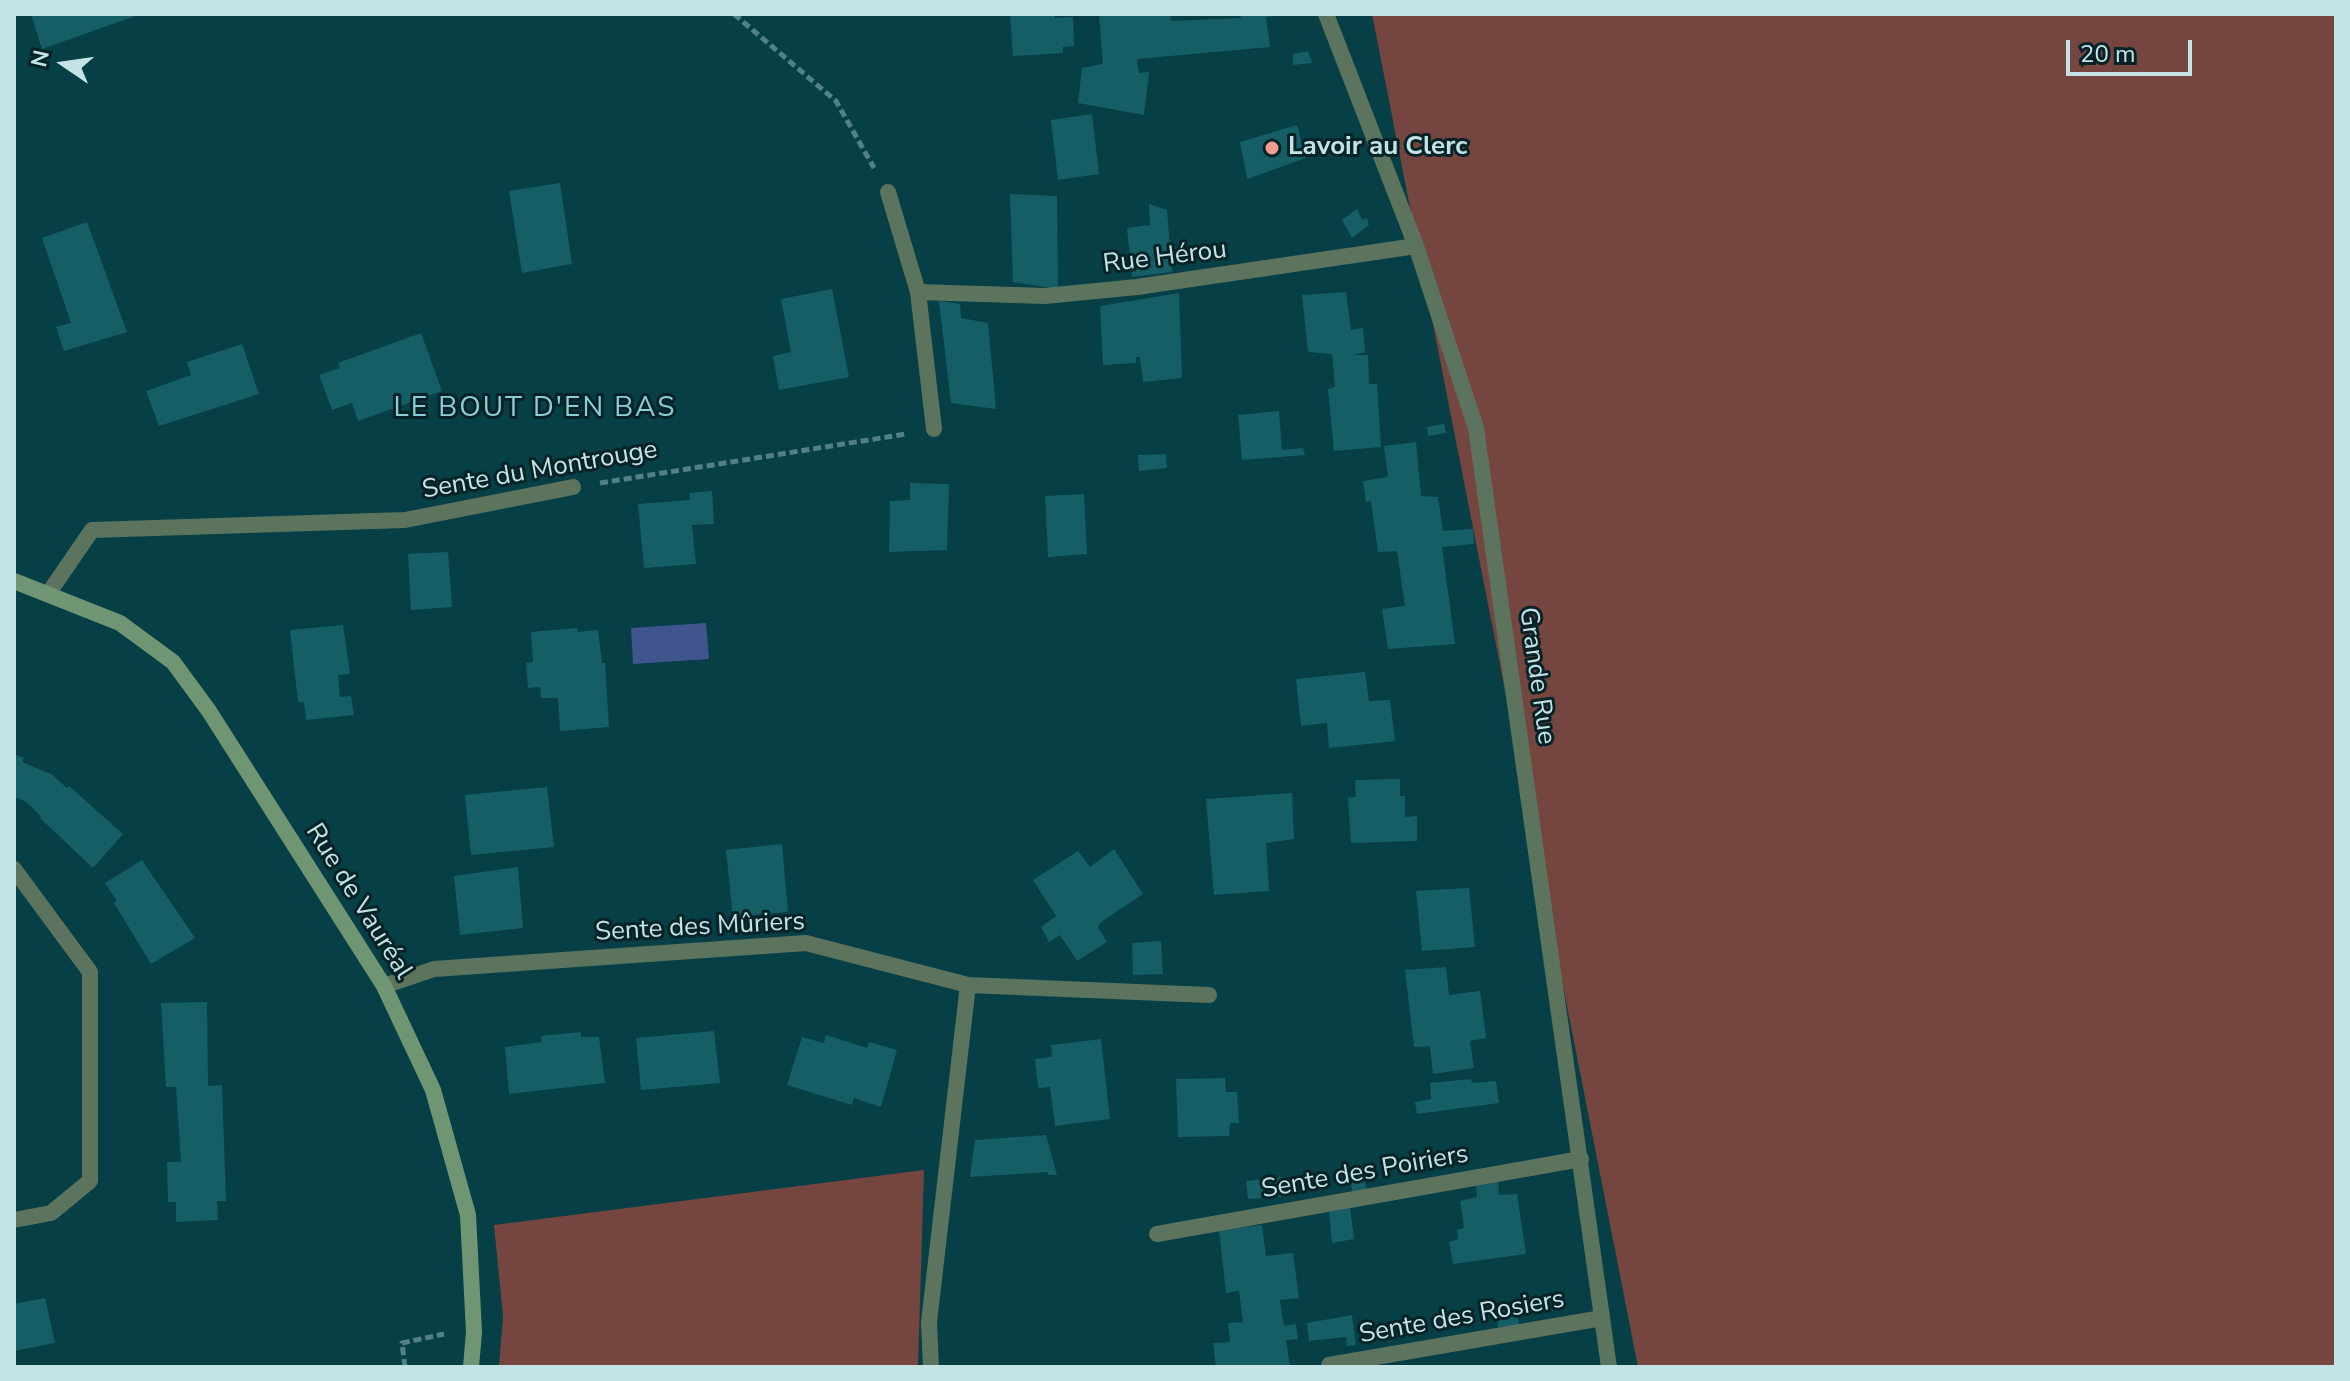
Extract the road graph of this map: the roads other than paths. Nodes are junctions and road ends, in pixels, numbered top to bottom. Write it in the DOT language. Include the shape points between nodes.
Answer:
graph roads {
  1 [pos="1326,14"];
  2 [pos="888,192"];
  3 [pos="1416,246"];
  4 [pos="918,292"];
  5 [pos="934,429"];
  6 [pos="573,487"];
  7 [pos="14,581"];
  8 [pos="48,594"];
  9 [pos="14,869"];
  10 [pos="968,985"];
  11 [pos="384,986"];
  12 [pos="1209,995"];
  13 [pos="1581,1159"];
  14 [pos="14,1220"];
  15 [pos="1157,1234"];
  16 [pos="1602,1318"];
  17 [pos="1329,1365"];
  18 [pos="471,1367"];
  19 [pos="931,1367"];
  20 [pos="1609,1367"];
  1 -- 3 [label="street, Grande Rue"];
  2 -- 4 [label="street"];
  3 -- 4 [label="street, Rue Hérou" via="1045,296"];
  3 -- 13 [label="street, Grande Rue" via="1476,428"];
  4 -- 5 [label="street"];
  6 -- 8 [label="street, Sente du Montrouge" via="405,520 92,530"];
  7 -- 8 [label="main road, Rue de Vauréal"];
  8 -- 11 [label="main road, Rue de Vauréal" via="120,623 173,662"];
  9 -- 14 [label="street" via="90,972 90,1181 51,1213"];
  10 -- 11 [label="street, Sente des Mûriers" via="806,943 434,969"];
  10 -- 12 [label="street, Sente des Mûriers"];
  10 -- 19 [label="street" via="929,1322"];
  11 -- 18 [label="main road, Rue de Vauréal" via="433,1090 468,1215"];
  13 -- 15 [label="street, Sente des Poiriers"];
  13 -- 16 [label="street, Grande Rue"];
  16 -- 17 [label="street, Sente des Rosiers"];
  16 -- 20 [label="street, Grande Rue"];
}
